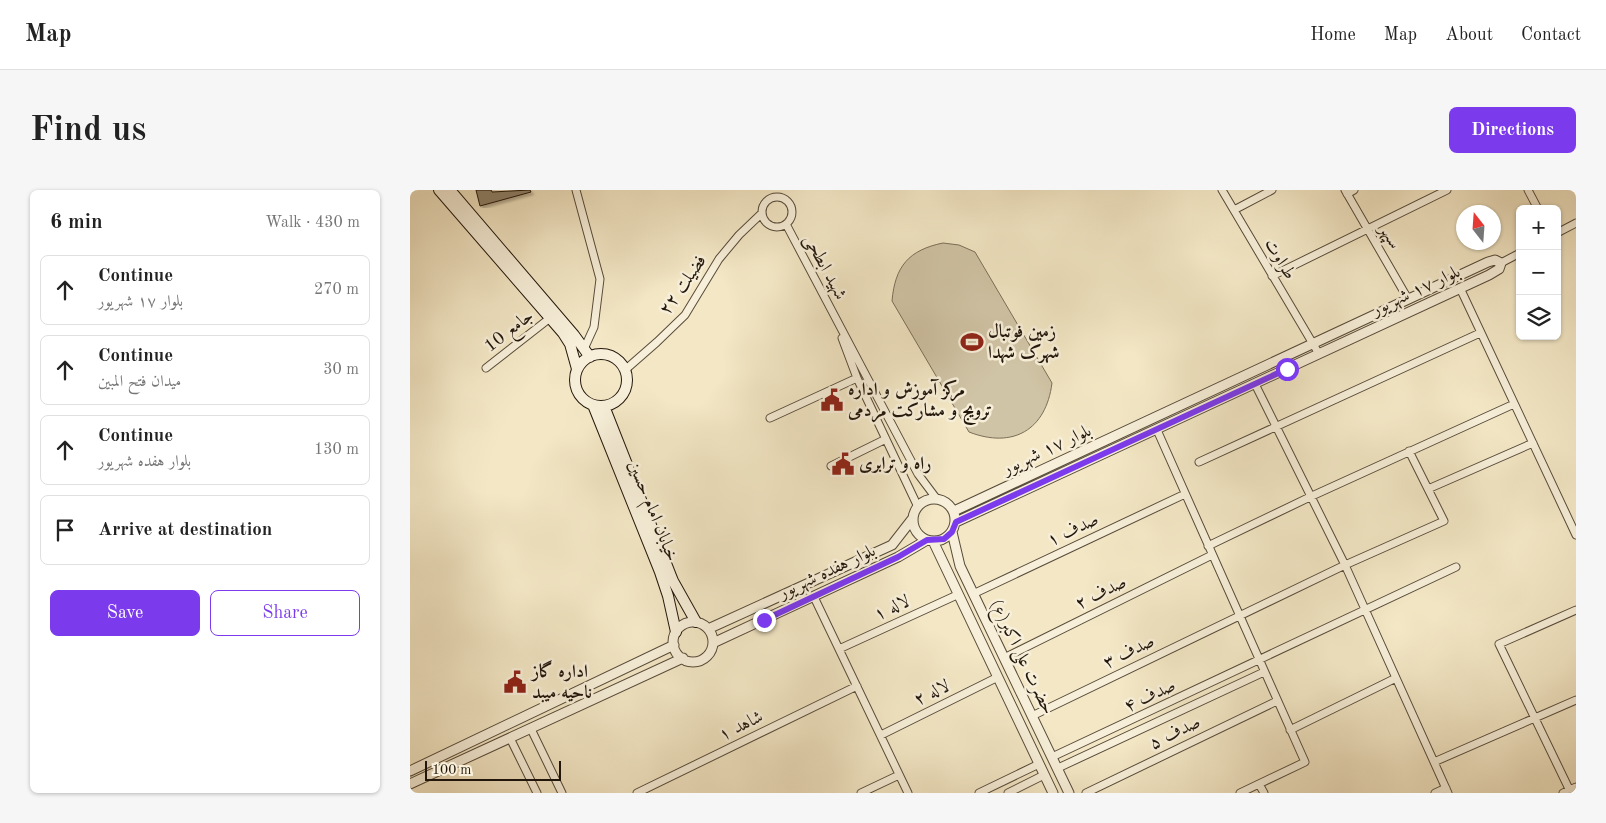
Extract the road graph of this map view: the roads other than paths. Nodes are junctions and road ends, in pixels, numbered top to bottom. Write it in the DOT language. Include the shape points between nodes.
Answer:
graph roads {
  1 [pos="439,190"];
  2 [pos="450,190"];
  3 [pos="576,190"];
  4 [pos="787,190"];
  5 [pos="1222,190"];
  6 [pos="1272,190"];
  7 [pos="1447,190"];
  8 [pos="1528,190"];
  9 [pos="1349,191"];
  10 [pos="783,198"];
  11 [pos="1536,205"];
  12 [pos="1234,210"];
  13 [pos="762,213"];
  14 [pos="786,224"];
  15 [pos="1576,224"];
  16 [pos="1367,228"];
  17 [pos="1561,231"];
  18 [pos="1516,255"];
  19 [pos="1501,262"];
  20 [pos="1272,276"];
  21 [pos="1460,288"];
  22 [pos="1408,299"];
  23 [pos="550,318"];
  24 [pos="838,323"];
  25 [pos="1480,333"];
  26 [pos="1313,344"];
  27 [pos="587,353"];
  28 [pos="1319,354"];
  29 [pos="486,368"];
  30 [pos="577,369"];
  31 [pos="625,370"];
  32 [pos="857,378"];
  33 [pos="1256,384"];
  34 [pos="1514,404"];
  35 [pos="598,406"];
  36 [pos="770,418"];
  37 [pos="1277,427"];
  38 [pos="1157,430"];
  39 [pos="886,439"];
  40 [pos="1533,444"];
  41 [pos="1409,451"];
  42 [pos="1199,462"];
  43 [pos="830,466"];
  44 [pos="1428,489"];
  45 [pos="1185,494"];
  46 [pos="1312,496"];
  47 [pos="936,498"];
  48 [pos="918,507"];
  49 [pos="954,511"];
  50 [pos="913,518"];
  51 [pos="956,522"];
  52 [pos="952,532"];
  53 [pos="1576,536"];
  54 [pos="930,541"];
  55 [pos="1208,546"];
  56 [pos="1212,555"];
  57 [pos="1345,565"];
  58 [pos="1456,567"];
  59 [pos="957,594"];
  60 [pos="974,594"];
  61 [pos="814,597"];
  62 [pos="1364,608"];
  63 [pos="981,610"];
  64 [pos="1576,610"];
  65 [pos="1239,615"];
  66 [pos="967,617"];
  67 [pos="696,622"];
  68 [pos="708,629"];
  69 [pos="676,632"];
  70 [pos="713,643"];
  71 [pos="674,645"];
  72 [pos="839,649"];
  73 [pos="683,658"];
  74 [pos="1004,658"];
  75 [pos="1260,661"];
  76 [pos="1264,672"];
  77 [pos="996,678"];
  78 [pos="1396,678"];
  79 [pos="857,686"];
  80 [pos="1576,700"];
  81 [pos="1277,701"];
  82 [pos="1032,716"];
  83 [pos="1535,719"];
  84 [pos="531,728"];
  85 [pos="1290,730"];
  86 [pos="880,735"];
  87 [pos="510,738"];
  88 [pos="1052,757"];
  89 [pos="1434,762"];
  90 [pos="1039,764"];
  91 [pos="1058,768"];
  92 [pos="410,771"];
  93 [pos="899,775"];
  94 [pos="1044,775"];
  95 [pos="413,782"];
  96 [pos="1259,784"];
  97 [pos="1447,791"];
  98 [pos="1570,791"];
  99 [pos="537,793"];
  100 [pos="562,793"];
  101 [pos="637,793"];
  102 [pos="861,793"];
  103 [pos="908,793"];
  104 [pos="979,793"];
  105 [pos="1008,793"];
  106 [pos="1053,793"];
  107 [pos="1069,793"];
  108 [pos="1086,793"];
  109 [pos="1240,793"];
  110 [pos="1264,793"];
  111 [pos="1435,793"];
  1 -- 23 [label="main road"];
  2 -- 27 [label="main road"];
  3 -- 27 [label="street" via="600,279"];
  4 -- 10 [label="street"];
  5 -- 12 [label="street, طراوت"];
  6 -- 12 [label="street"];
  7 -- 16 [label="street"];
  8 -- 11 [label="street"];
  9 -- 16 [label="street, سپهر"];
  10 -- 13 [label="street" via="768,200"];
  10 -- 14 [label="street" via="792,211"];
  12 -- 20 [label="street, طراوت"];
  13 -- 14 [label="street" via="770,226"];
  13 -- 31 [label="street, فضیلت ۲۲" via="720,259 685,314"];
  14 -- 24 [label="street, شهید ابطحی"];
  15 -- 17 [label="street"];
  16 -- 20 [label="street"];
  16 -- 22 [label="street, سپهر"];
  18 -- 19 [label="street"];
  19 -- 21 [label="street, بلوار ۱۷ شهریور" via="1500,269"];
  19 -- 22 [label="street, بلوار ۱۷ شهریور" via="1488,262"];
  20 -- 26 [label="street, طراوت"];
  21 -- 25 [label="street"];
  21 -- 28 [label="street, بلوار ۱۷ شهریور"];
  22 -- 26 [label="street, بلوار ۱۷ شهریور"];
  23 -- 29 [label="street, جامع 10"];
  23 -- 30 [label="main road" via="570,344"];
  24 -- 32 [label="street, شهید ابطحی"];
  24 -- 47 [label="street, شهید ابطحی" via="918,474"];
  25 -- 34 [label="street"];
  25 -- 37 [label="street"];
  26 -- 28 [label="street, طراوت"];
  26 -- 49 [label="street, بلوار ۱۷ شهریور"];
  27 -- 30 [label="main road"];
  27 -- 31 [label="main road" via="610,356"];
  28 -- 33 [label="street, بلوار ۱۷ شهریور"];
  30 -- 35 [label="main road" via="577,391 584,400"];
  31 -- 35 [label="main road" via="627,382 624,393 615,402"];
  32 -- 36 [label="street"];
  32 -- 39 [label="street, شهید ابطحی"];
  33 -- 37 [label="street"];
  33 -- 38 [label="street, بلوار ۱۷ شهریور"];
  34 -- 40 [label="street"];
  34 -- 41 [label="street"];
  35 -- 67 [label="main road, خیابان امام حسین" via="673,581"];
  35 -- 69 [label="main road, خیابان امام حسین" via="660,572"];
  37 -- 42 [label="street"];
  37 -- 46 [label="street"];
  38 -- 45 [label="street"];
  38 -- 51 [label="street, بلوار ۱۷ شهریور"];
  39 -- 43 [label="street"];
  39 -- 48 [label="street, شهید ابطحی"];
  40 -- 44 [label="street"];
  40 -- 53 [label="street"];
  41 -- 44 [label="street"];
  41 -- 46 [label="street"];
  44 -- 57 [label="street, صدف ۳" via="1444,522"];
  45 -- 55 [label="street"];
  45 -- 60 [label="street, صدف ۱"];
  46 -- 55 [label="street"];
  46 -- 57 [label="street"];
  47 -- 48 [label="street" via="925,500"];
  47 -- 49 [label="street" via="947,502"];
  48 -- 50 [label="street"];
  49 -- 51 [label="street"];
  50 -- 54 [label="street" via="919,535"];
  50 -- 68 [label="street, بلوار هفده شهریور" via="892,545"];
  51 -- 52 [label="street"];
  52 -- 54 [label="street" via="944,539"];
  52 -- 60 [label="street, حضرت علی اکبر(ع)" via="960,566"];
  54 -- 59 [label="street, حضرت علی اکبر(ع)"];
  54 -- 61 [label="street, بلوار هفده شهریور"];
  55 -- 56 [label="street"];
  56 -- 65 [label="street"];
  56 -- 74 [label="street, صدف ۲"];
  57 -- 62 [label="street"];
  57 -- 65 [label="street, صدف ۳"];
  58 -- 62 [label="street, صدف ۴"];
  59 -- 66 [label="street, حضرت علی اکبر(ع)"];
  59 -- 72 [label="street, لاله ۱"];
  60 -- 63 [label="street, حضرت علی اکبر(ع)"];
  61 -- 70 [label="street, بلوار هفده شهریور"];
  61 -- 72 [label="street"];
  62 -- 75 [label="street, صدف ۴"];
  62 -- 78 [label="street"];
  63 -- 66 [label="street"];
  63 -- 74 [label="street, حضرت علی اکبر(ع)"];
  64 -- 83 [label="street" via="1499,644"];
  65 -- 75 [label="street"];
  65 -- 82 [label="street, صدف ۳"];
  66 -- 77 [label="street, حضرت علی اکبر(ع)"];
  67 -- 68 [label="street"];
  67 -- 69 [label="street" via="686,623"];
  68 -- 70 [label="street"];
  69 -- 71 [label="street"];
  70 -- 73 [label="street" via="702,659"];
  71 -- 73 [label="street"];
  71 -- 92 [label="street"];
  72 -- 79 [label="street"];
  73 -- 84 [label="street"];
  74 -- 82 [label="street, حضرت علی اکبر(ع)"];
  75 -- 76 [label="street"];
  75 -- 88 [label="street, صدف ۴"];
  76 -- 81 [label="street"];
  76 -- 91 [label="street, صدف ۴"];
  77 -- 86 [label="street, لاله ۲"];
  77 -- 90 [label="street, حضرت علی اکبر(ع)"];
  78 -- 85 [label="street"];
  78 -- 89 [label="street"];
  79 -- 86 [label="street"];
  79 -- 101 [label="street, شاهد ۱"];
  80 -- 83 [label="street"];
  81 -- 85 [label="street"];
  81 -- 108 [label="street, صدف ۵"];
  82 -- 88 [label="street, حضرت علی اکبر(ع)"];
  83 -- 89 [label="street"];
  83 -- 98 [label="street"];
  84 -- 87 [label="street"];
  84 -- 100 [label="street"];
  85 -- 96 [label="street" via="1304,762"];
  86 -- 93 [label="street"];
  87 -- 95 [label="street"];
  87 -- 99 [label="street"];
  88 -- 90 [label="street"];
  88 -- 91 [label="street, حضرت علی اکبر(ع)"];
  89 -- 97 [label="street"];
  90 -- 94 [label="street, حضرت علی اکبر(ع)"];
  90 -- 104 [label="street"];
  91 -- 94 [label="street"];
  91 -- 107 [label="street, حضرت علی اکبر(ع)"];
  92 -- 95 [label="street"];
  93 -- 102 [label="street"];
  93 -- 103 [label="street"];
  94 -- 105 [label="street"];
  94 -- 106 [label="street, حضرت علی اکبر(ع)"];
  96 -- 109 [label="street"];
  96 -- 110 [label="street"];
  97 -- 111 [label="street"];
}
